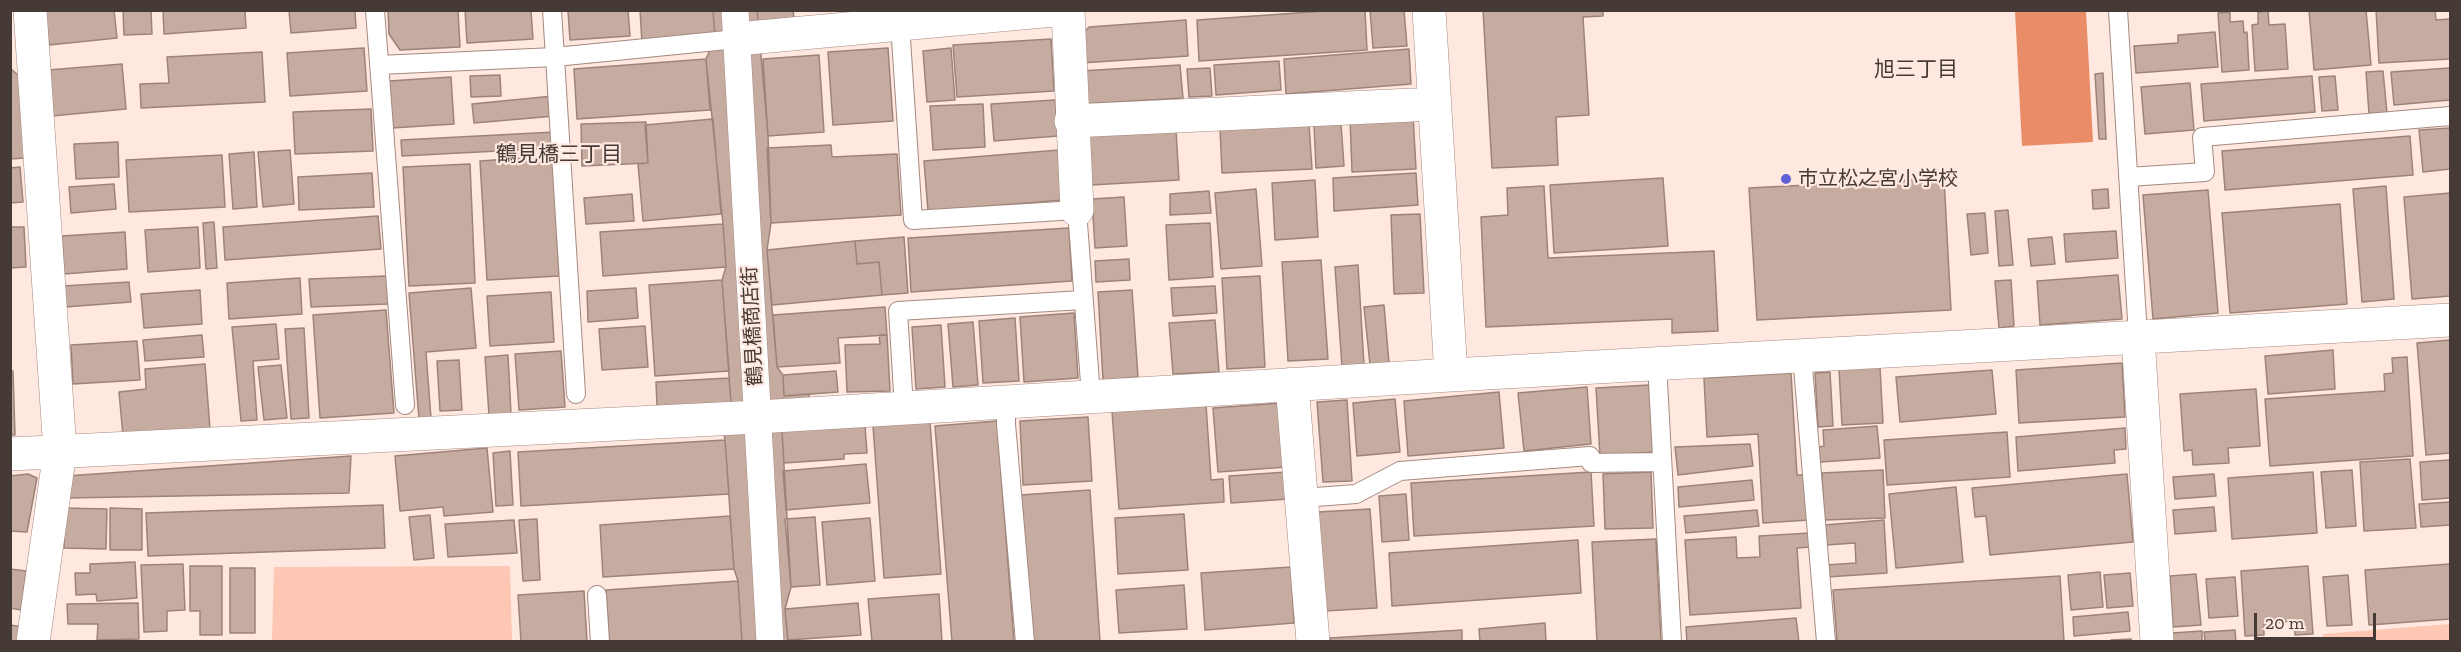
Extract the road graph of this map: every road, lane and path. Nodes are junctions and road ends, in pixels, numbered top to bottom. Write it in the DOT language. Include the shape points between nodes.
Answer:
graph roads {
  1 [pos="30,10"];
  2 [pos="375,10"];
  3 [pos="552,10"];
  4 [pos="1054,10"];
  5 [pos="1068,10"];
  6 [pos="1429,10"];
  7 [pos="2118,10"];
  8 [pos="900,24"];
  9 [pos="736,25"];
  10 [pos="22,51"];
  11 [pos="555,57"];
  12 [pos="379,65"];
  13 [pos="1434,104"];
  14 [pos="2451,116"];
  15 [pos="1071,121"];
  16 [pos="2128,177"];
  17 [pos="1077,210"];
  18 [pos="1083,300"];
  19 [pos="2451,320"];
  20 [pos="2138,336"];
  21 [pos="1802,355"];
  22 [pos="1657,363"];
  23 [pos="1451,375"];
  24 [pos="1292,384"];
  25 [pos="576,394"];
  26 [pos="1091,396"];
  27 [pos="1006,402"];
  28 [pos="405,405"];
  29 [pos="904,408"];
  30 [pos="758,417"];
  31 [pos="60,452"];
  32 [pos="10,454"];
  33 [pos="1662,462"];
  34 [pos="1302,498"];
  35 [pos="597,595"];
  36 [pos="33,642"];
  37 [pos="600,642"];
  38 [pos="770,642"];
  39 [pos="1025,642"];
  40 [pos="1313,642"];
  41 [pos="1672,642"];
  42 [pos="1826,642"];
  43 [pos="2157,642"];
  1 -- 10 [label="street"];
  2 -- 12 [label="lane"];
  3 -- 11 [label="lane"];
  4 -- 8 [label="street"];
  5 -- 15 [label="street"];
  6 -- 13 [label="street"];
  7 -- 16 [label="lane"];
  8 -- 9 [label="street"];
  8 -- 17 [label="lane" via="913,220"];
  9 -- 11 [label="lane"];
  9 -- 30 [label="street, 鶴見橋商店街"];
  10 -- 31 [label="street"];
  11 -- 12 [label="lane"];
  11 -- 25 [label="lane"];
  12 -- 28 [label="lane"];
  13 -- 15 [label="street"];
  13 -- 23 [label="street"];
  14 -- 16 [label="lane" via="2202,137 2205,172"];
  15 -- 17 [label="street"];
  16 -- 20 [label="lane"];
  17 -- 18 [label="lane"];
  18 -- 26 [label="lane"];
  18 -- 29 [label="lane" via="898,311"];
  19 -- 20 [label="street"];
  20 -- 21 [label="street"];
  20 -- 43 [label="street"];
  21 -- 22 [label="street"];
  21 -- 42 [label="lane"];
  22 -- 23 [label="street"];
  22 -- 33 [label="lane"];
  23 -- 24 [label="street"];
  24 -- 26 [label="street"];
  24 -- 34 [label="street"];
  26 -- 27 [label="street"];
  27 -- 29 [label="street"];
  27 -- 39 [label="lane"];
  29 -- 30 [label="street"];
  30 -- 31 [label="street"];
  30 -- 38 [label="street, 鶴見橋商店街"];
  31 -- 32 [label="street"];
  31 -- 36 [label="street"];
  33 -- 34 [label="lane" via="1591,464 1590,456 1400,471 1356,495"];
  33 -- 41 [label="lane"];
  34 -- 40 [label="street"];
  35 -- 37 [label="lane"];
}
